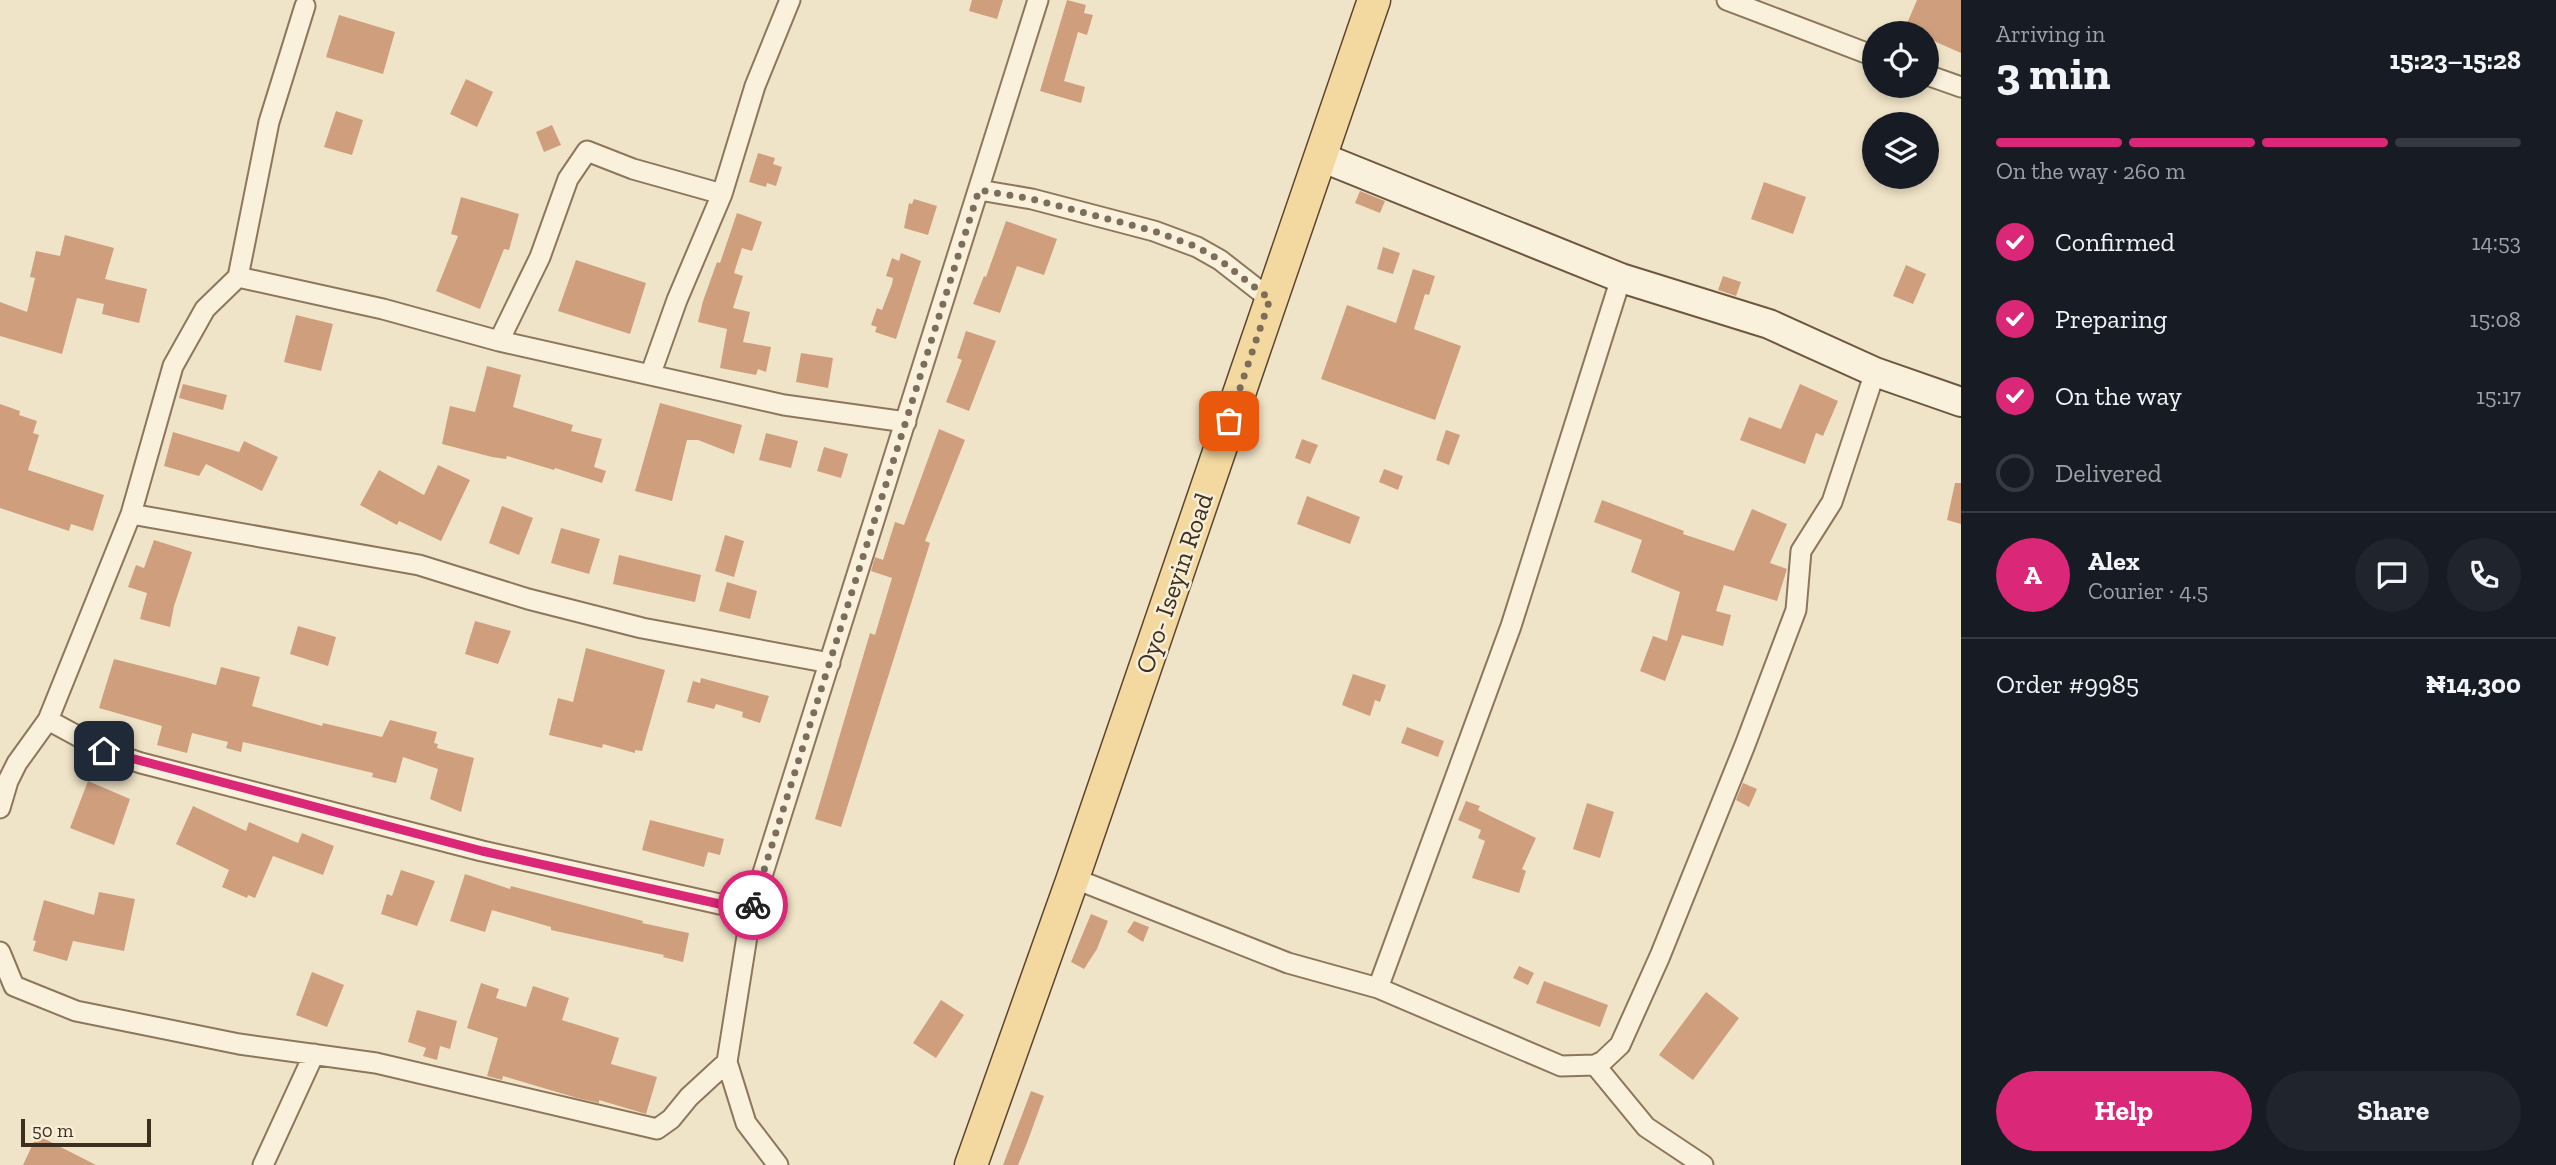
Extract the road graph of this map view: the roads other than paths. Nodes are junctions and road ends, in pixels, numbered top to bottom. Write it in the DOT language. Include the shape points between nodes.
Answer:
graph roads {
  1 [pos="790,0"];
  2 [pos="1038,0"];
  3 [pos="1374,0"];
  4 [pos="1727,0"];
  5 [pos="305,6"];
  6 [pos="1862,51"];
  7 [pos="1939,80"];
  8 [pos="1961,88"];
  9 [pos="1321,157"];
  10 [pos="979,190"];
  11 [pos="722,194"];
  12 [pos="237,277"];
  13 [pos="1621,278"];
  14 [pos="1270,299"];
  15 [pos="499,341"];
  16 [pos="1875,372"];
  17 [pos="651,373"];
  18 [pos="1961,401"];
  19 [pos="906,422"];
  20 [pos="131,513"];
  21 [pos="830,663"];
  22 [pos="48,720"];
  23 [pos="0,808"];
  24 [pos="1073,878"];
  25 [pos="751,911"];
  26 [pos="0,952"];
  27 [pos="1378,988"];
  28 [pos="314,1054"];
  29 [pos="727,1062"];
  30 [pos="1595,1065"];
  31 [pos="263,1165"];
  32 [pos="778,1165"];
  33 [pos="971,1165"];
  34 [pos="1703,1165"];
  1 -- 11 [label="street" via="755,86"];
  2 -- 10 [label="street"];
  3 -- 9 [label="main road, Oyo- Iseyin Road"];
  4 -- 6 [label="street"];
  5 -- 12 [label="street" via="269,122"];
  7 -- 8 [label="street"];
  9 -- 13 [label="street"];
  9 -- 14 [label="main road, Oyo- Iseyin Road"];
  10 -- 14 [label="street" via="1032,199 1197,247"];
  10 -- 19 [label="street"];
  11 -- 15 [label="street" via="587,151 568,179 540,257"];
  11 -- 17 [label="street"];
  12 -- 15 [label="street" via="383,309"];
  12 -- 20 [label="street" via="205,309 173,366"];
  13 -- 16 [label="street" via="1769,324"];
  13 -- 27 [label="street" via="1511,626"];
  14 -- 24 [label="main road, Oyo- Iseyin Road"];
  15 -- 17 [label="street"];
  16 -- 18 [label="street"];
  16 -- 30 [label="street" via="1832,502 1801,551 1796,610 1660,956 1619,1045"];
  17 -- 19 [label="street" via="784,405"];
  19 -- 21 [label="street"];
  20 -- 21 [label="street" via="419,565 642,628"];
  20 -- 22 [label="street"];
  21 -- 25 [label="street"];
  22 -- 23 [label="street" via="17,763"];
  22 -- 25 [label="street" via="104,751 141,763 482,851"];
  24 -- 27 [label="street" via="1288,963"];
  24 -- 33 [label="main road, Oyo- Iseyin Road"];
  25 -- 29 [label="street"];
  26 -- 28 [label="street" via="14,986 76,1011"];
  27 -- 30 [label="street" via="1561,1066"];
  28 -- 29 [label="street" via="376,1063 656,1129"];
  28 -- 31 [label="street"];
  29 -- 32 [label="street" via="746,1123"];
  30 -- 34 [label="street" via="1646,1127"];
}
